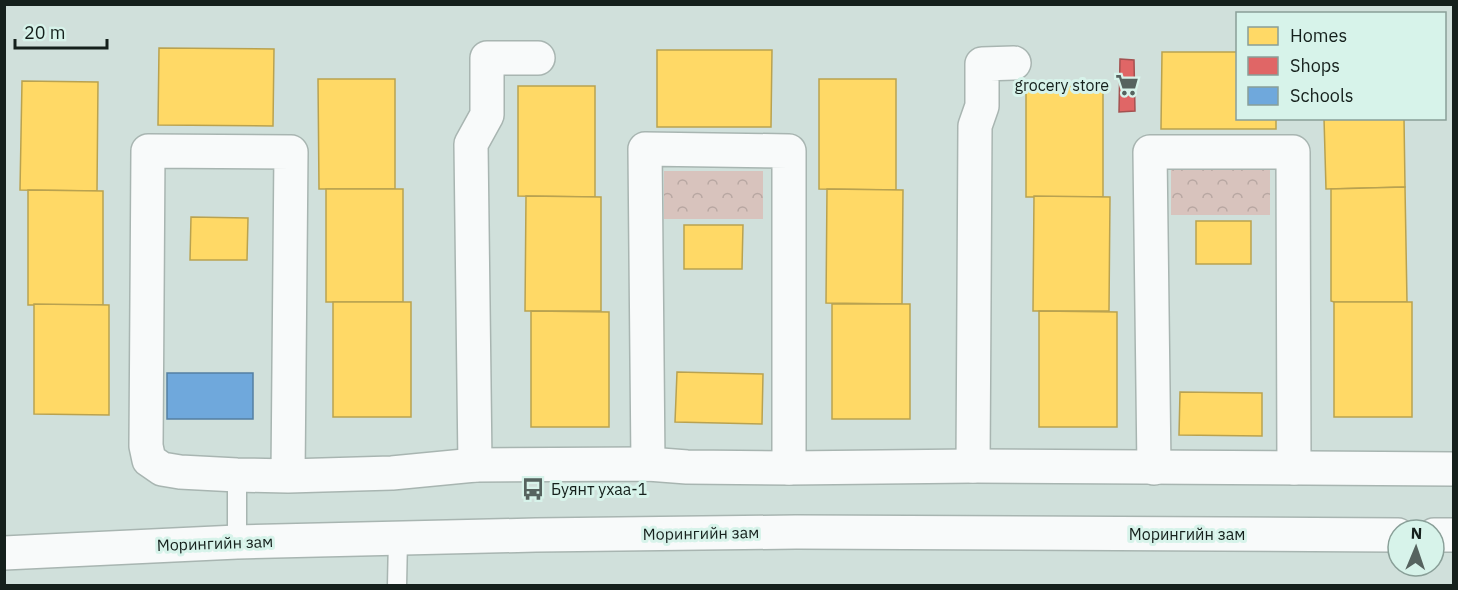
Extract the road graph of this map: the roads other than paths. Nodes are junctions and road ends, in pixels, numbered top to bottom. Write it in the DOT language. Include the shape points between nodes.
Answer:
graph roads {
  1 [pos="538,58"];
  2 [pos="1014,63"];
  3 [pos="648,464"];
  4 [pos="475,465"];
  5 [pos="973,466"];
  6 [pos="789,468"];
  7 [pos="1154,468"];
  8 [pos="1294,468"];
  9 [pos="1454,469"];
  10 [pos="237,475"];
  11 [pos="288,476"];
  12 [pos="1386,535"];
  13 [pos="398,538"];
  14 [pos="237,542"];
  15 [pos="4,553"];
  16 [pos="397,585"];
  1 -- 4 [label="street" via="487,58 487,115 471,144"];
  2 -- 5 [label="street" via="982,64 982,106 975,126"];
  3 -- 4 [label="street"];
  3 -- 6 [label="street"];
  3 -- 6 [label="street" via="645,149 789,152"];
  4 -- 11 [label="street" via="392,473"];
  5 -- 6 [label="street"];
  5 -- 7 [label="street"];
  7 -- 8 [label="street"];
  7 -- 8 [label="street" via="1149,152 1293,152"];
  8 -- 9 [label="street"];
  10 -- 11 [label="street"];
  10 -- 11 [label="street" via="162,469 149,459 148,151 291,153"];
  10 -- 14 [label="lane"];
  12 -- 13 [label="street, Морингийн зам" via="808,532"];
  13 -- 14 [label="street, Морингийн зам"];
  13 -- 16 [label="lane"];
  14 -- 15 [label="street, Морингийн зам"];
}
